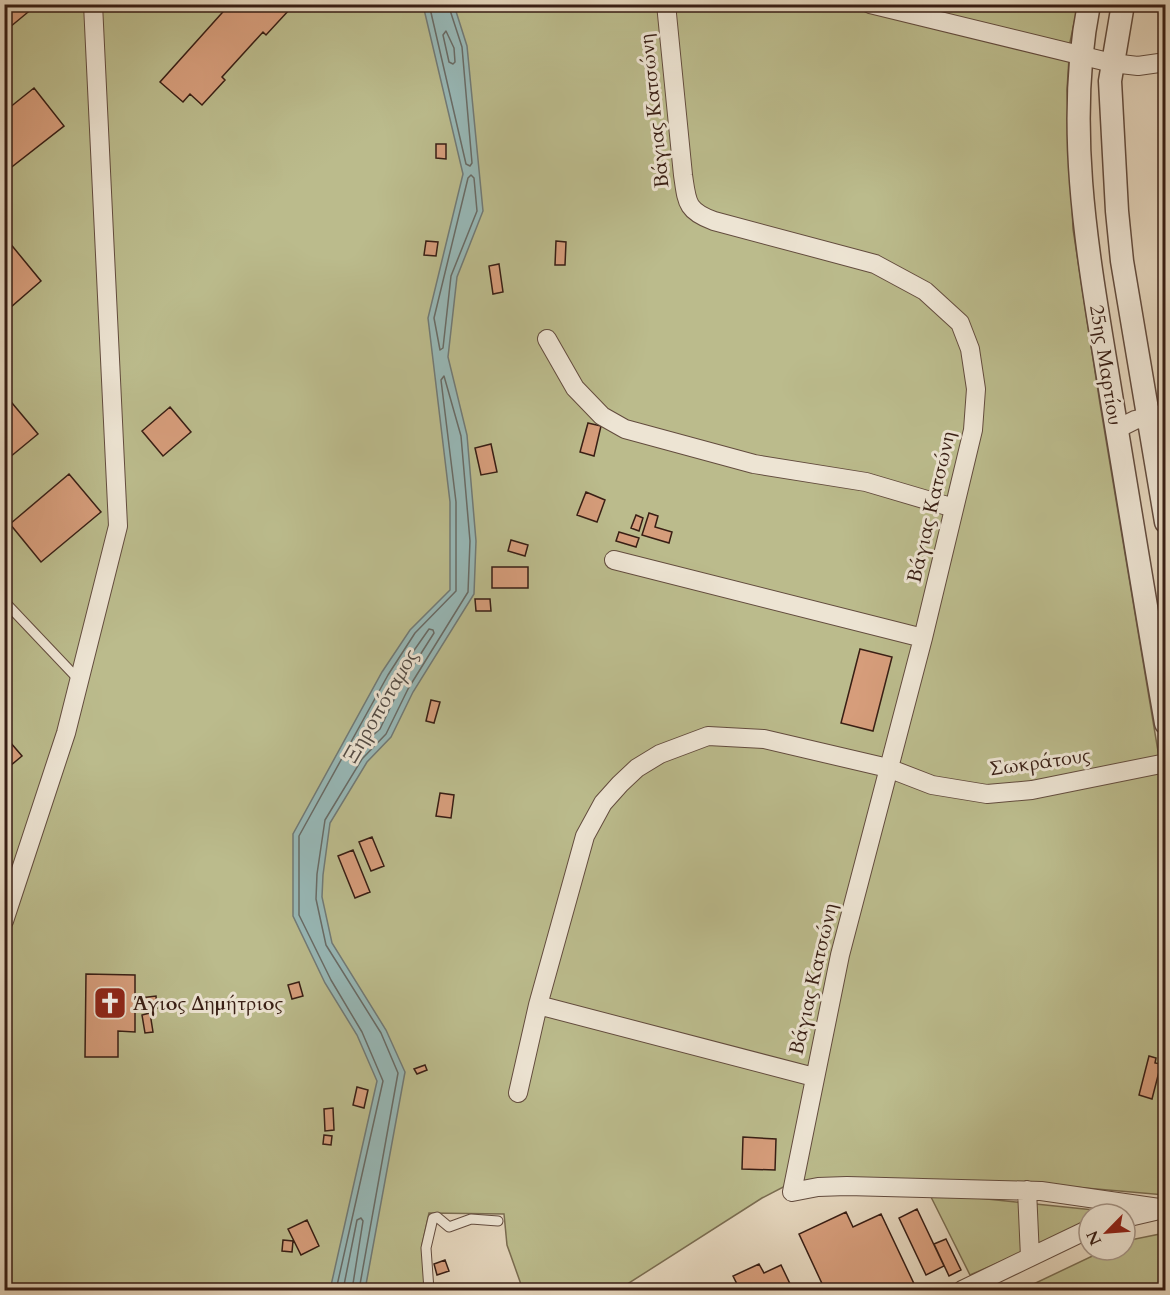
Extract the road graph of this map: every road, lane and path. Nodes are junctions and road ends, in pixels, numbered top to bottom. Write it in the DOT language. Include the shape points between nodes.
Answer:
graph roads {
  1 [pos="93,4"];
  2 [pos="666,4"];
  3 [pos="870,4"];
  4 [pos="1089,4"];
  5 [pos="1123,4"];
  6 [pos="1080,56"];
  7 [pos="1166,62"];
  8 [pos="1112,63"];
  9 [pos="547,339"];
  10 [pos="1157,415"];
  11 [pos="1117,429"];
  12 [pos="954,508"];
  13 [pos="1166,522"];
  14 [pos="614,560"];
  15 [pos="4,601"];
  16 [pos="923,638"];
  17 [pos="78,679"];
  18 [pos="1166,723"];
  19 [pos="1166,763"];
  20 [pos="888,768"];
  21 [pos="4,921"];
  22 [pos="538,1005"];
  23 [pos="814,1077"];
  24 [pos="518,1093"];
  25 [pos="1027,1190"];
  26 [pos="1166,1209"];
  27 [pos="1137,1215"];
  28 [pos="498,1221"];
  29 [pos="1077,1235"];
  30 [pos="1030,1257"];
  31 [pos="429,1290"];
  32 [pos="962,1290"];
  1 -- 17 [label="street" via="118,526"];
  2 -- 12 [label="street, Βάγιας Κατσώνη" via="684,184 694,212 714,221 875,264 925,291 960,323 970,350 976,408"];
  3 -- 6 [label="street"];
  4 -- 6 [label="street, 25ης Μαρτίου"];
  5 -- 8 [label="street, 25ης Μαρτίου"];
  6 -- 8 [label="street"];
  6 -- 11 [label="street, 25ης Μαρτίου" via="1083,202"];
  7 -- 8 [label="street" via="1138,66"];
  8 -- 10 [label="street, 25ης Μαρτίου" via="1111,118 1120,249"];
  9 -- 12 [label="street" via="575,388 602,417 625,429 754,464 866,482"];
  10 -- 11 [label="street"];
  10 -- 13 [label="street, 25ης Μαρτίου"];
  11 -- 18 [label="street, 25ης Μαρτίου"];
  12 -- 16 [label="street, Βάγιας Κατσώνη"];
  14 -- 16 [label="street"];
  15 -- 17 [label="lane"];
  16 -- 20 [label="street, Βάγιας Κατσώνη"];
  17 -- 21 [label="street" via="66,733"];
  19 -- 20 [label="street, Σωκράτους" via="1004,794 932,785"];
  20 -- 22 [label="street, Σωκράτους" via="764,739 717,736 679,745 637,768 603,803 585,836"];
  20 -- 23 [label="street, Βάγιας Κατσώνη" via="840,955"];
  22 -- 23 [label="street"];
  22 -- 24 [label="street, Σωκράτους"];
  23 -- 25 [label="street, Βάγιας Κατσώνη" via="792,1192 818,1186"];
  25 -- 26 [label="street"];
  25 -- 30 [label="street"];
  26 -- 27 [label="street"];
  28 -- 31 [label="lane" via="471,1219 449,1227 436,1217 432,1219 426,1248"];
  29 -- 30 [label="street"];
  30 -- 32 [label="street"];
}
